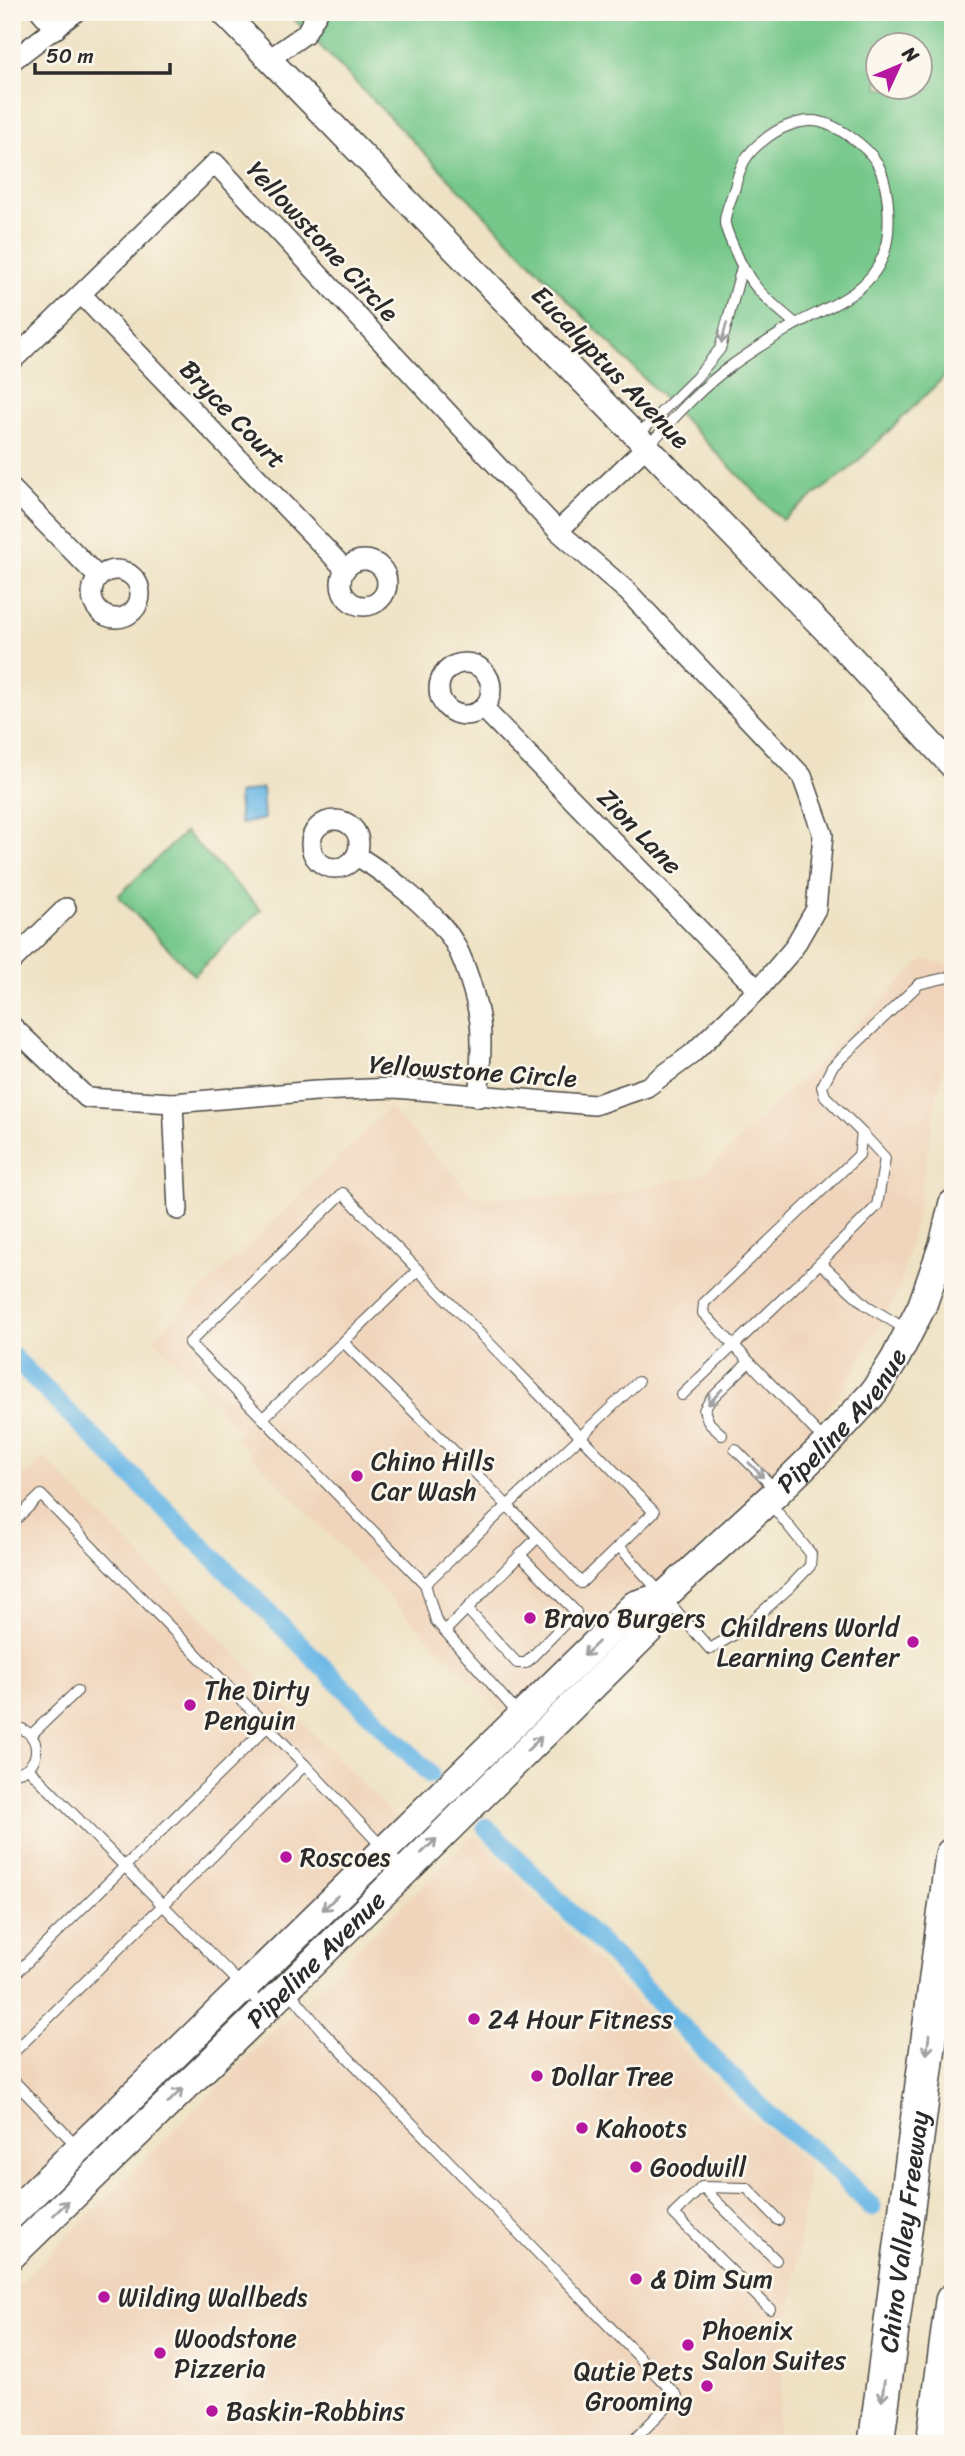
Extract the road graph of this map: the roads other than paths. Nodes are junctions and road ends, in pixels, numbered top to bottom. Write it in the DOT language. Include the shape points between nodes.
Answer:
graph roads {
  1 [pos="41,12"];
  2 [pos="76,12"];
  3 [pos="223,12"];
  4 [pos="318,12"];
  5 [pos="56,29"];
  6 [pos="269,59"];
  7 [pos="12,61"];
  8 [pos="742,267"];
  9 [pos="82,295"];
  10 [pos="796,324"];
  11 [pos="12,361"];
  12 [pos="642,441"];
  13 [pos="12,489"];
  14 [pos="558,531"];
  15 [pos="345,569"];
  16 [pos="98,577"];
  17 [pos="483,708"];
  18 [pos="953,768"];
  19 [pos="356,856"];
  20 [pos="66,908"];
  21 [pos="12,961"];
  22 [pos="953,976"];
  23 [pos="758,990"];
  24 [pos="12,1026"];
  25 [pos="479,1097"];
  26 [pos="173,1103"];
  27 [pos="862,1133"];
  28 [pos="953,1204"];
  29 [pos="178,1210"];
  30 [pos="820,1263"];
  31 [pos="418,1270"];
  32 [pos="910,1332"];
  33 [pos="343,1342"];
  34 [pos="734,1346"];
  35 [pos="749,1362"];
  36 [pos="638,1382"];
  37 [pos="682,1395"];
  38 [pos="263,1418"];
  39 [pos="722,1435"];
  40 [pos="581,1438"];
  41 [pos="827,1443"];
  42 [pos="735,1449"];
  43 [pos="772,1496"];
  44 [pos="508,1506"];
  45 [pos="12,1523"];
  46 [pos="538,1537"];
  47 [pos="619,1546"];
  48 [pos="520,1555"];
  49 [pos="425,1584"];
  50 [pos="664,1596"];
  51 [pos="467,1609"];
  52 [pos="446,1631"];
  53 [pos="77,1690"];
  54 [pos="520,1716"];
  55 [pos="12,1727"];
  56 [pos="267,1727"];
  57 [pos="31,1735"];
  58 [pos="305,1765"];
  59 [pos="28,1768"];
  60 [pos="12,1773"];
  61 [pos="385,1849"];
  62 [pos="953,1854"];
  63 [pos="123,1867"];
  64 [pos="404,1870"];
  65 [pos="162,1907"];
  66 [pos="12,1977"];
  67 [pos="244,1987"];
  68 [pos="287,1988"];
  69 [pos="265,2009"];
  70 [pos="12,2054"];
  71 [pos="12,2079"];
  72 [pos="79,2149"];
  73 [pos="702,2187"];
  74 [pos="12,2214"];
  75 [pos="778,2220"];
  76 [pos="12,2255"];
  77 [pos="776,2260"];
  78 [pos="953,2301"];
  79 [pos="770,2309"];
  80 [pos="630,2444"];
  81 [pos="876,2444"];
  82 [pos="934,2444"];
  1 -- 5 [label="street"];
  2 -- 5 [label="street"];
  3 -- 6 [label="street, Eucalyptus Avenue"];
  4 -- 6 [label="street" via="305,34"];
  5 -- 7 [label="street"];
  6 -- 12 [label="street, Eucalyptus Avenue"];
  8 -- 10 [label="lane" via="766,299"];
  8 -- 10 [label="lane" via="725,222 749,151 773,133 814,121 861,145 877,163 888,192 883,256 857,292"];
  8 -- 12 [label="lane, one-way" via="720,349"];
  9 -- 11 [label="street, Yellowstone Circle"];
  9 -- 14 [label="street, Yellowstone Circle" via="215,163"];
  9 -- 15 [label="street, Bryce Court"];
  10 -- 12 [label="lane" via="716,377"];
  12 -- 14 [label="street"];
  12 -- 18 [label="street, Eucalyptus Avenue"];
  13 -- 16 [label="street"];
  14 -- 23 [label="street, Yellowstone Circle" via="628,592 802,776 823,835 816,909 793,949"];
  17 -- 23 [label="street, Zion Lane"];
  19 -- 25 [label="street" via="416,901 450,937 471,983 480,1023"];
  20 -- 21 [label="street"];
  22 -- 27 [label="lane" via="919,984 825,1079 825,1096"];
  23 -- 25 [label="street, Yellowstone Circle" via="692,1054 648,1087 594,1105"];
  24 -- 26 [label="street, Yellowstone Circle" via="87,1098"];
  25 -- 26 [label="street, Yellowstone Circle" via="395,1088"];
  26 -- 29 [label="street"];
  27 -- 30 [label="lane" via="885,1158 877,1206"];
  27 -- 34 [label="lane" via="859,1155 704,1303 703,1313"];
  28 -- 32 [label="main road, Pipeline Avenue" via="933,1277"];
  30 -- 32 [label="lane" via="866,1306"];
  30 -- 34 [label="lane"];
  31 -- 33 [label="lane"];
  31 -- 38 [label="lane" via="343,1193 189,1343"];
  31 -- 40 [label="lane"];
  32 -- 41 [label="main road, Pipeline Avenue" via="874,1391"];
  33 -- 38 [label="lane"];
  33 -- 44 [label="lane"];
  34 -- 35 [label="lane"];
  34 -- 37 [label="lane"];
  35 -- 39 [label="lane, one-way" via="704,1410 709,1423"];
  35 -- 41 [label="lane"];
  36 -- 40 [label="lane"];
  38 -- 49 [label="lane"];
  40 -- 44 [label="lane"];
  40 -- 47 [label="lane" via="654,1512"];
  41 -- 43 [label="main road, Pipeline Avenue"];
  42 -- 43 [label="lane, one-way"];
  43 -- 50 [label="main road, Pipeline Avenue"];
  43 -- 50 [label="lane" via="811,1554 810,1566 790,1587 742,1630 710,1649"];
  44 -- 46 [label="lane"];
  44 -- 49 [label="lane"];
  45 -- 56 [label="lane" via="41,1495"];
  46 -- 47 [label="lane" via="581,1583"];
  46 -- 48 [label="lane"];
  47 -- 50 [label="lane"];
  48 -- 51 [label="lane"];
  48 -- 51 [label="lane" via="576,1612 526,1663 517,1662"];
  49 -- 52 [label="lane" via="436,1621"];
  50 -- 54 [label="main road, Pipeline Avenue, one-way" via="635,1605"];
  64 -- 50 [label="main road, Pipeline Avenue, one-way" via="656,1623"];
  51 -- 52 [label="lane"];
  52 -- 54 [label="lane"];
  53 -- 57 [label="lane"];
  54 -- 61 [label="main road, Pipeline Avenue"];
  55 -- 57 [label="lane"];
  56 -- 58 [label="lane"];
  56 -- 63 [label="lane"];
  57 -- 59 [label="lane" via="37,1752"];
  58 -- 61 [label="lane"];
  58 -- 65 [label="lane"];
  59 -- 60 [label="lane"];
  59 -- 63 [label="lane"];
  61 -- 64 [label="lane"];
  61 -- 67 [label="main road, Pipeline Avenue, one-way"];
  62 -- 81 [label="highway, Chino Valley Freeway, one-way"];
  63 -- 65 [label="lane"];
  63 -- 66 [label="lane"];
  64 -- 68 [label="main road, Pipeline Avenue"];
  65 -- 67 [label="lane"];
  65 -- 70 [label="lane"];
  67 -- 69 [label="lane"];
  67 -- 72 [label="main road, Pipeline Avenue"];
  68 -- 69 [label="main road, Pipeline Avenue"];
  68 -- 80 [label="lane" via="323,2032 677,2396"];
  76 -- 69 [label="main road, Pipeline Avenue, one-way"];
  71 -- 72 [label="lane"];
  72 -- 74 [label="main road, Pipeline Avenue"];
  73 -- 75 [label="lane" via="747,2188"];
  73 -- 77 [label="lane"];
  73 -- 79 [label="lane" via="674,2214"];
  78 -- 82 [label="highway"];
}
